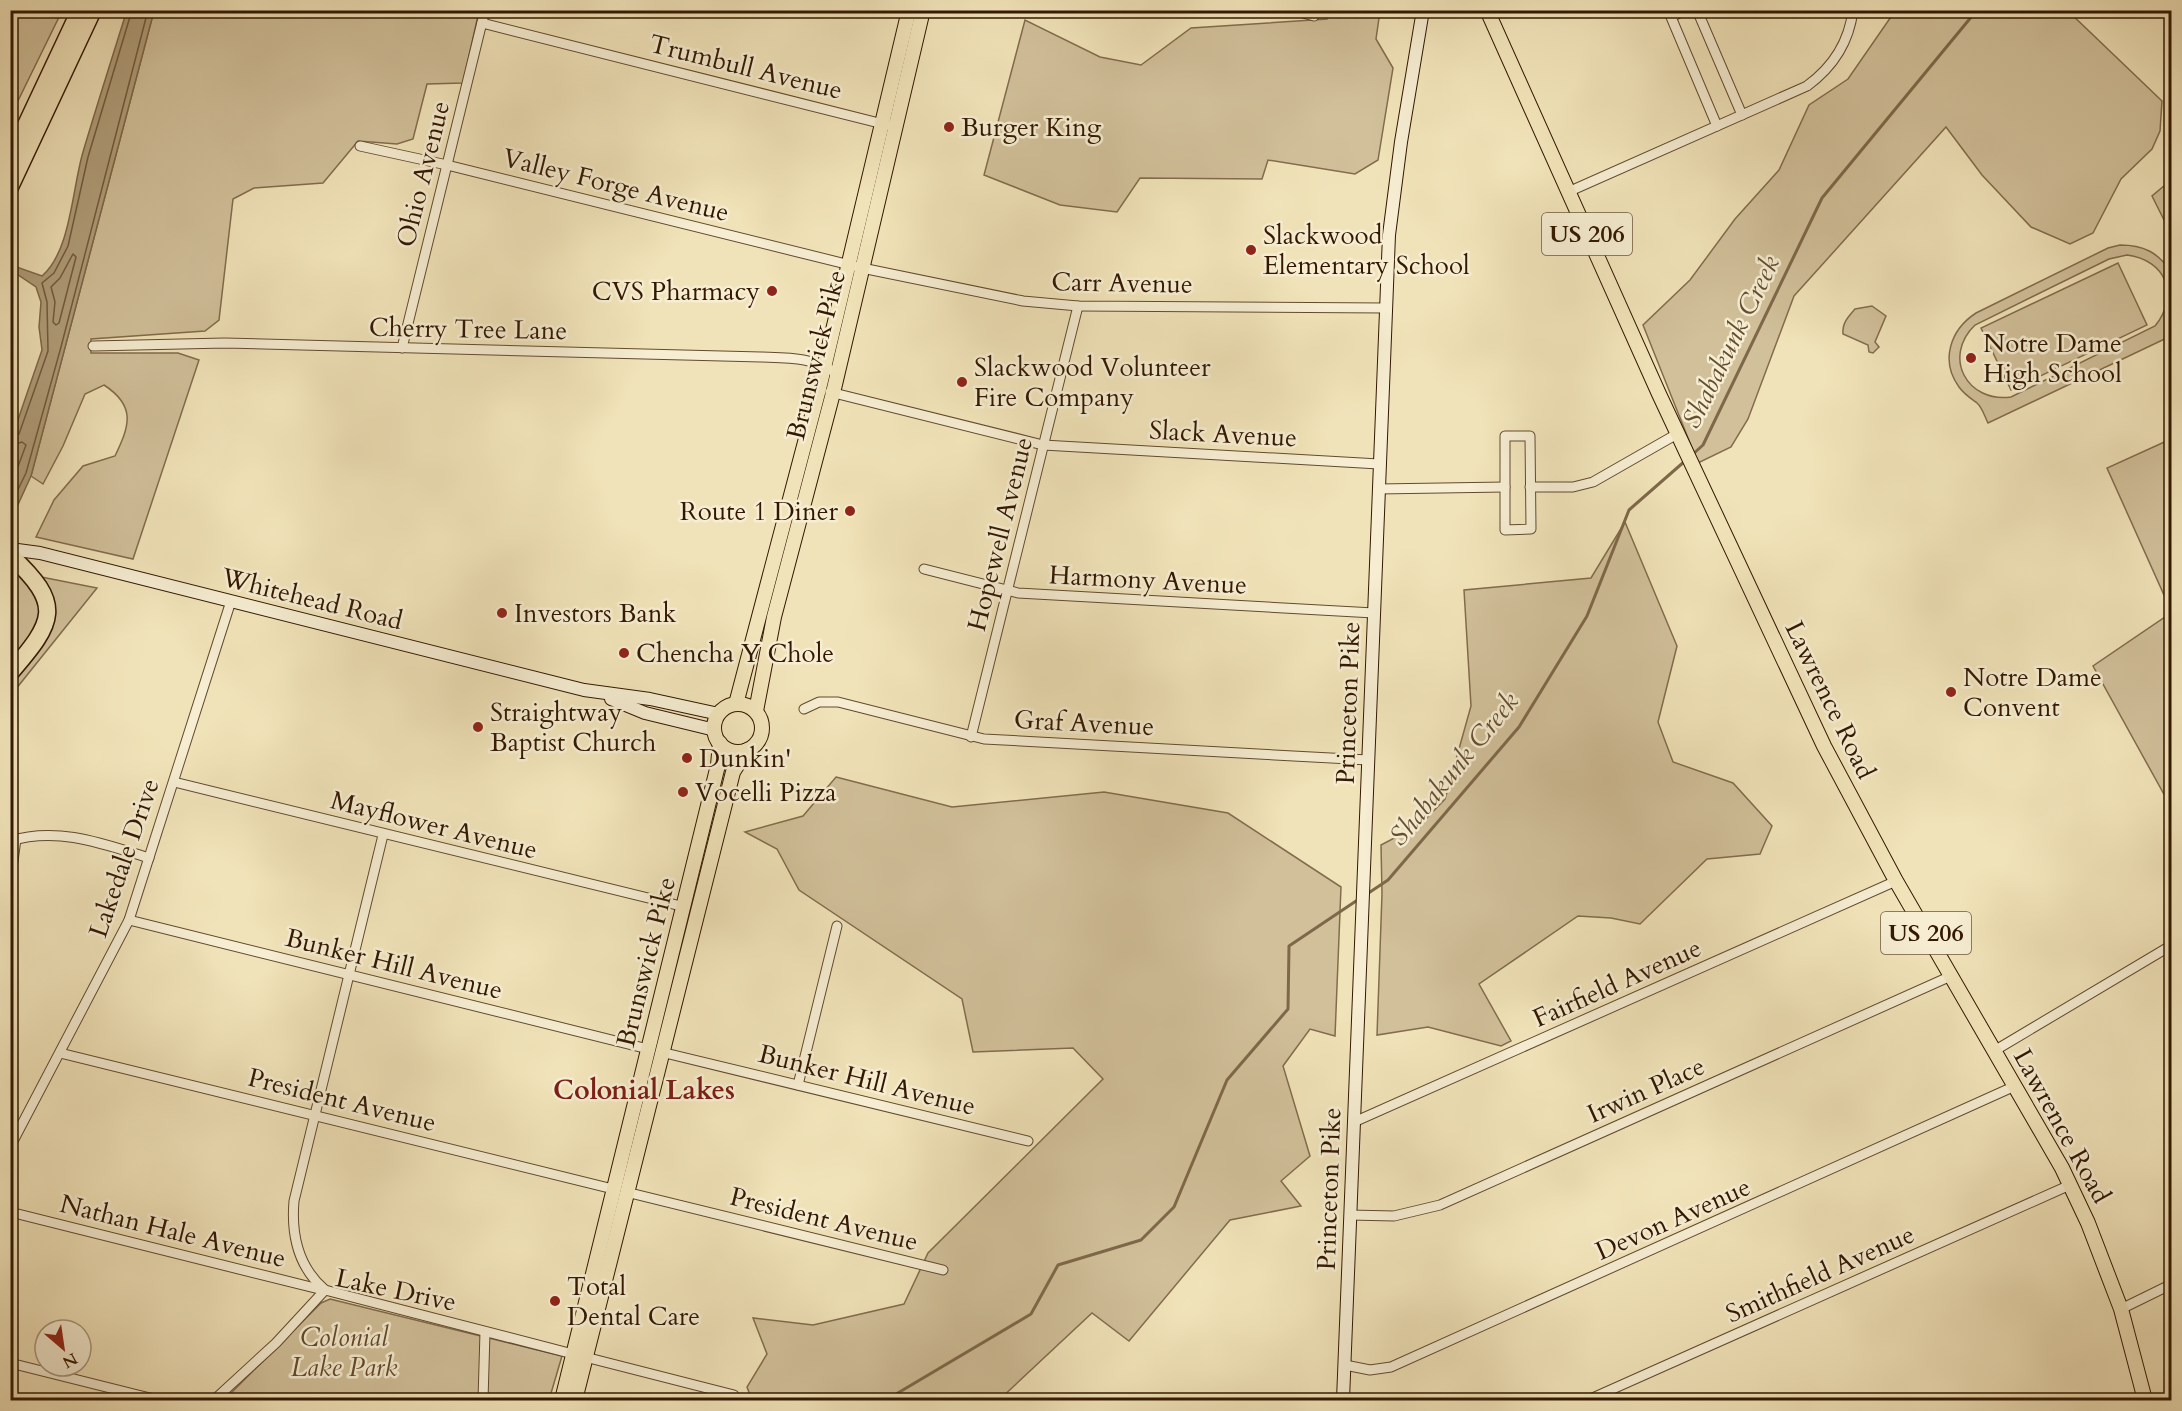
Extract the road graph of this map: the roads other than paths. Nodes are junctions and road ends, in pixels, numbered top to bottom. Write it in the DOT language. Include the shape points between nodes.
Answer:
graph roads {
  1 [pos="80,10"];
  2 [pos="93,10"];
  3 [pos="485,10"];
  4 [pos="909,10"];
  5 [pos="923,10"];
  6 [pos="1292,10"];
  7 [pos="1423,10"];
  8 [pos="1487,10"];
  9 [pos="1685,10"];
  10 [pos="1697,10"];
  11 [pos="1853,10"];
  12 [pos="1314,16"];
  13 [pos="482,23"];
  14 [pos="1742,115"];
  15 [pos="888,125"];
  16 [pos="1717,126"];
  17 [pos="360,146"];
  18 [pos="10,159"];
  19 [pos="447,165"];
  20 [pos="10,187"];
  21 [pos="1568,192"];
  22 [pos="848,263"];
  23 [pos="862,268"];
  24 [pos="1078,306"];
  25 [pos="1385,308"];
  26 [pos="93,346"];
  27 [pos="402,348"];
  28 [pos="824,364"];
  29 [pos="837,374"];
  30 [pos="819,389"];
  31 [pos="833,393"];
  32 [pos="1677,434"];
  33 [pos="1043,445"];
  34 [pos="1379,464"];
  35 [pos="1505,487"];
  36 [pos="1530,487"];
  37 [pos="1378,489"];
  38 [pos="789,536"];
  39 [pos="10,549"];
  40 [pos="10,555"];
  41 [pos="924,569"];
  42 [pos="1008,591"];
  43 [pos="231,601"];
  44 [pos="1374,613"];
  45 [pos="10,673"];
  46 [pos="602,694"];
  47 [pos="736,704"];
  48 [pos="804,709"];
  49 [pos="756,711"];
  50 [pos="719,714"];
  51 [pos="715,730"];
  52 [pos="971,737"];
  53 [pos="720,743"];
  54 [pos="747,750"];
  55 [pos="1368,760"];
  56 [pos="174,782"];
  57 [pos="383,835"];
  58 [pos="14,840"];
  59 [pos="149,858"];
  60 [pos="1896,881"];
  61 [pos="10,883"];
  62 [pos="685,907"];
  63 [pos="129,920"];
  64 [pos="837,926"];
  65 [pos="2172,945"];
  66 [pos="349,975"];
  67 [pos="1951,976"];
  68 [pos="654,1050"];
  69 [pos="1994,1051"];
  70 [pos="60,1053"];
  71 [pos="798,1085"];
  72 [pos="2015,1086"];
  73 [pos="315,1115"];
  74 [pos="1354,1122"];
  75 [pos="1028,1141"];
  76 [pos="10,1147"];
  77 [pos="2070,1185"];
  78 [pos="619,1190"];
  79 [pos="10,1212"];
  80 [pos="1350,1215"];
  81 [pos="943,1270"];
  82 [pos="2172,1284"];
  83 [pos="325,1290"];
  84 [pos="2121,1308"];
  85 [pos="485,1332"];
  86 [pos="579,1356"];
  87 [pos="10,1364"];
  88 [pos="1344,1365"];
  89 [pos="734,1395"];
  90 [pos="158,1401"];
  91 [pos="214,1401"];
  92 [pos="483,1401"];
  93 [pos="562,1401"];
  94 [pos="575,1401"];
  95 [pos="1343,1401"];
  96 [pos="1588,1401"];
  97 [pos="2145,1401"];
  1 -- 18 [label="highway"];
  2 -- 20 [label="highway"];
  3 -- 13 [label="street, Ohio Avenue"];
  4 -- 15 [label="main road, Brunswick Pike"];
  5 -- 15 [label="main road, Brunswick Pike"];
  6 -- 12 [label="street"];
  7 -- 25 [label="main road, Princeton Pike" via="1393,188"];
  8 -- 21 [label="main road, Lawrence Road / US 206"];
  9 -- 16 [label="street" via="1671,17"];
  10 -- 14 [label="street"];
  11 -- 14 [label="street" via="1840,52 1820,77"];
  13 -- 15 [label="street, Trumbull Avenue"];
  13 -- 19 [label="street, Ohio Avenue"];
  14 -- 16 [label="street"];
  15 -- 22 [label="main road, Brunswick Pike"];
  15 -- 23 [label="main road, Brunswick Pike"];
  16 -- 21 [label="street"];
  17 -- 19 [label="street, Valley Forge Avenue"];
  19 -- 22 [label="street, Valley Forge Avenue"];
  19 -- 27 [label="street, Ohio Avenue"];
  21 -- 32 [label="main road, Lawrence Road / US 206"];
  22 -- 23 [label="street, Valley Forge Avenue"];
  22 -- 28 [label="main road, Brunswick Pike"];
  23 -- 24 [label="street, Carr Avenue" via="1023,301"];
  23 -- 29 [label="main road, Brunswick Pike"];
  24 -- 25 [label="street, Carr Avenue"];
  24 -- 33 [label="street, Hopewell Avenue"];
  25 -- 34 [label="main road, Princeton Pike"];
  26 -- 27 [label="street, Cherry Tree Lane" via="225,343"];
  27 -- 28 [label="street, Cherry Tree Lane" via="761,357"];
  28 -- 29 [label="street, Cherry Tree Lane"];
  28 -- 30 [label="main road, Brunswick Pike"];
  29 -- 31 [label="main road, Brunswick Pike"];
  30 -- 31 [label="street, Slack Avenue"];
  30 -- 38 [label="main road, Brunswick Pike"];
  31 -- 33 [label="street, Slack Avenue"];
  31 -- 38 [label="main road, Brunswick Pike"];
  32 -- 36 [label="street" via="1593,482"];
  32 -- 60 [label="main road, Lawrence Road / US 206" via="1824,746"];
  33 -- 34 [label="street, Slack Avenue"];
  33 -- 42 [label="street, Hopewell Avenue"];
  34 -- 37 [label="main road, Princeton Pike"];
  35 -- 36 [label="street" via="1505,530 1531,529"];
  35 -- 36 [label="street" via="1505,436 1530,436"];
  35 -- 37 [label="street"];
  37 -- 44 [label="main road, Princeton Pike"];
  38 -- 47 [label="main road, Brunswick Pike"];
  38 -- 49 [label="main road, Brunswick Pike"];
  39 -- 43 [label="main road, Whitehead Road"];
  40 -- 45 [label="highway" via="37,581 48,609 44,630"];
  41 -- 42 [label="street, Harmony Avenue"];
  42 -- 44 [label="street, Harmony Avenue"];
  42 -- 52 [label="street, Hopewell Avenue"];
  43 -- 46 [label="main road, Whitehead Road"];
  43 -- 56 [label="street, Lakedale Drive"];
  44 -- 55 [label="main road, Princeton Pike"];
  46 -- 50 [label="main road, Whitehead Road" via="650,699"];
  46 -- 51 [label="main road, Whitehead Road" via="645,713"];
  47 -- 49 [label="main road"];
  47 -- 50 [label="main road"];
  48 -- 52 [label="street, Graf Avenue" via="819,702 838,702"];
  49 -- 54 [label="main road" via="762,721 762,733"];
  50 -- 51 [label="main road"];
  51 -- 53 [label="main road"];
  52 -- 55 [label="street, Graf Avenue"];
  53 -- 54 [label="main road" via="729,751"];
  53 -- 62 [label="main road, Brunswick Pike"];
  54 -- 68 [label="main road, Brunswick Pike" via="733,772"];
  55 -- 74 [label="main road, Princeton Pike"];
  56 -- 57 [label="street, Mayflower Avenue"];
  56 -- 59 [label="street, Lakedale Drive"];
  57 -- 62 [label="street, Mayflower Avenue"];
  57 -- 66 [label="street"];
  58 -- 59 [label="street" via="70,836"];
  58 -- 61 [label="street"];
  59 -- 63 [label="street, Lakedale Drive"];
  60 -- 67 [label="main road, Lawrence Road / US 206"];
  60 -- 74 [label="street, Fairfield Avenue"];
  62 -- 68 [label="main road, Brunswick Pike"];
  63 -- 66 [label="street, Bunker Hill Avenue"];
  63 -- 70 [label="street, Lakedale Drive"];
  64 -- 71 [label="street"];
  65 -- 69 [label="street"];
  66 -- 68 [label="street, Bunker Hill Avenue"];
  66 -- 73 [label="street"];
  67 -- 69 [label="main road, Lawrence Road / US 206"];
  67 -- 80 [label="street, Irwin Place" via="1440,1205 1394,1216"];
  68 -- 71 [label="street, Bunker Hill Avenue"];
  68 -- 78 [label="main road, Brunswick Pike"];
  69 -- 72 [label="main road, Lawrence Road / US 206"];
  70 -- 73 [label="street, President Avenue"];
  70 -- 76 [label="street, Lakedale Drive"];
  71 -- 75 [label="street, Bunker Hill Avenue"];
  72 -- 77 [label="main road, Lawrence Road / US 206"];
  72 -- 88 [label="street, Devon Avenue" via="1391,1367 1370,1370"];
  73 -- 78 [label="street, President Avenue"];
  73 -- 83 [label="street" via="292,1217 302,1261"];
  74 -- 80 [label="main road, Princeton Pike"];
  77 -- 84 [label="main road, Lawrence Road / US 206"];
  77 -- 96 [label="street, Smithfield Avenue"];
  78 -- 81 [label="street, President Avenue"];
  78 -- 86 [label="main road, Brunswick Pike"];
  79 -- 83 [label="street, Nathan Hale Avenue"];
  80 -- 88 [label="main road, Princeton Pike"];
  82 -- 84 [label="street"];
  83 -- 85 [label="street, Lake Drive"];
  83 -- 91 [label="street, Lake Drive"];
  84 -- 97 [label="main road, Lawrence Road / US 206"];
  85 -- 86 [label="street, Lake Drive"];
  85 -- 92 [label="street"];
  86 -- 89 [label="street, Lake Drive"];
  86 -- 93 [label="main road, Brunswick Pike"];
  86 -- 94 [label="main road, Brunswick Pike"];
  87 -- 90 [label="street"];
  88 -- 95 [label="main road, Princeton Pike"];
}
